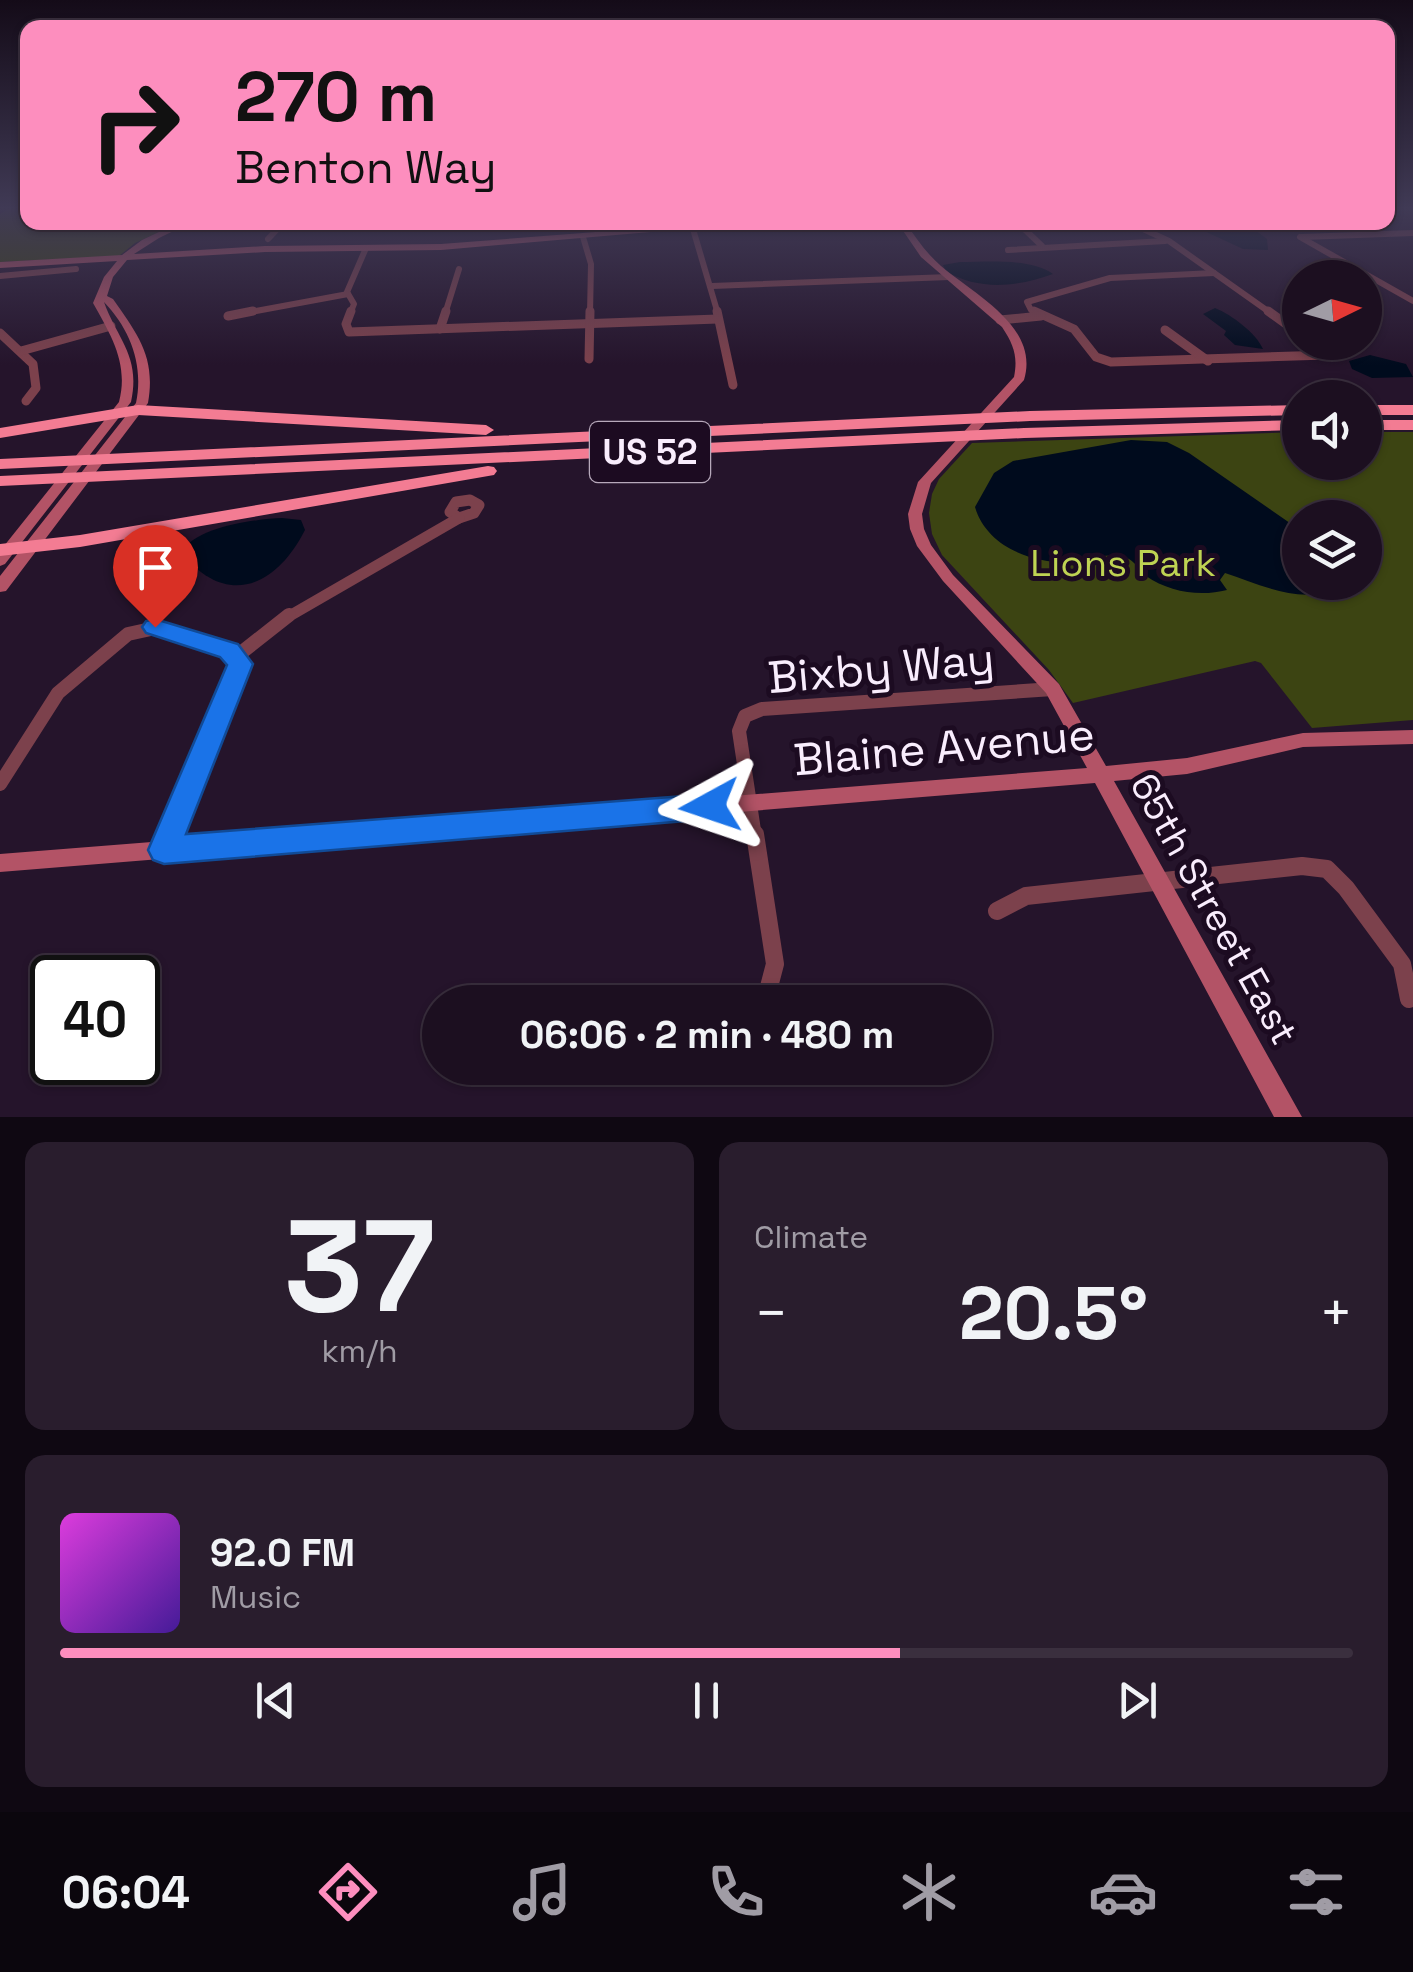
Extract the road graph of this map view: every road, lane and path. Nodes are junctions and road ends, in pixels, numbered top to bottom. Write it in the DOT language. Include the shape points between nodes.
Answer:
graph roads {
  1 [pos="70,261"];
  2 [pos="123,261"];
  3 [pos="361,261"];
  4 [pos="590,261"];
  5 [pos="704,261"];
  6 [pos="932,261"];
  7 [pos="1197,261"];
  8 [pos="1343,261"];
  9 [pos="0,265"];
  10 [pos="76,269"];
  11 [pos="459,269"];
  12 [pos="1214,273"];
  13 [pos="0,276"];
  14 [pos="949,277"];
  15 [pos="712,286"];
  16 [pos="348,294"];
  17 [pos="104,298"];
  18 [pos="1413,301"];
  19 [pos="228,316"];
  20 [pos="1041,316"];
  21 [pos="718,319"];
  22 [pos="1000,320"];
  23 [pos="1282,321"];
  24 [pos="590,324"];
  25 [pos="112,326"];
  26 [pos="440,330"];
  27 [pos="1165,330"];
  28 [pos="0,333"];
  29 [pos="21,351"];
  30 [pos="1282,357"];
  31 [pos="589,359"];
  32 [pos="1208,360"];
  33 [pos="734,385"];
  34 [pos="26,400"];
  35 [pos="129,410"];
  36 [pos="1282,410"];
  37 [pos="1382,410"];
  38 [pos="1413,410"];
  39 [pos="1413,424"];
  40 [pos="1282,425"];
  41 [pos="1382,425"];
  42 [pos="668,432"];
  43 [pos="0,433"];
  44 [pos="639,452"];
  45 [pos="0,464"];
  46 [pos="0,481"];
  47 [pos="459,518"];
  48 [pos="9,553"];
  49 [pos="0,586"];
  50 [pos="237,656"];
  51 [pos="1053,689"];
  52 [pos="1413,737"];
  53 [pos="1100,774"];
  54 [pos="0,784"];
  55 [pos="749,803"];
  56 [pos="164,850"];
  57 [pos="0,863"];
  58 [pos="1158,879"];
  59 [pos="997,911"];
  60 [pos="770,985"];
  61 [pos="1409,998"];
  62 [pos="1289,1117"];
  1 -- 9 [label="street"];
  2 -- 17 [label="street" via="106,282"];
  3 -- 16 [label="street"];
  4 -- 24 [label="street"];
  5 -- 15 [label="street"];
  6 -- 14 [label="street, 65th Street East"];
  7 -- 12 [label="street"];
  8 -- 18 [label="street"];
  10 -- 13 [label="street"];
  11 -- 26 [label="street"];
  12 -- 20 [label="street" via="1110,278 1027,302"];
  12 -- 23 [label="street"];
  14 -- 15 [label="street"];
  14 -- 22 [label="street, 65th Street East"];
  15 -- 21 [label="street"];
  16 -- 19 [label="street"];
  16 -- 26 [label="street" via="354,304 348,332"];
  17 -- 25 [label="street" via="98,303"];
  17 -- 35 [label="street" via="147,368 147,384"];
  20 -- 22 [label="street"];
  20 -- 32 [label="street" via="1074,329 1096,357 1111,362"];
  21 -- 24 [label="street"];
  21 -- 33 [label="street"];
  22 -- 51 [label="street, 65th Street East" via="1024,350 1020,378 943,462 918,495 915,514 924,546 948,578"];
  24 -- 26 [label="street"];
  24 -- 31 [label="street"];
  25 -- 29 [label="street"];
  25 -- 35 [label="street" via="131,372"];
  27 -- 32 [label="street"];
  28 -- 29 [label="street"];
  29 -- 34 [label="street" via="33,364 36,388"];
  30 -- 32 [label="street"];
  35 -- 42 [label="highway" via="499,431"];
  35 -- 43 [label="highway"];
  35 -- 48 [label="street"];
  35 -- 48 [label="street" via="119,435 65,504"];
  36 -- 42 [label="highway, US 52"];
  37 -- 38 [label="highway"];
  39 -- 41 [label="highway"];
  40 -- 44 [label="highway, US 52"];
  42 -- 45 [label="highway, US 52"];
  44 -- 46 [label="highway, US 52"];
  44 -- 48 [label="highway" via="416,481"];
  47 -- 50 [label="street" via="293,612"];
  48 -- 49 [label="street"];
  50 -- 54 [label="street" via="160,627 128,634 58,693"];
  50 -- 56 [label="street" via="239,670"];
  51 -- 53 [label="street, 65th Street East"];
  51 -- 55 [label="street, Bixby Way" via="753,712 739,732"];
  52 -- 53 [label="street, Blaine Avenue" via="1303,740 1187,766"];
  53 -- 55 [label="street, Blaine Avenue"];
  53 -- 58 [label="street, 65th Street East"];
  55 -- 56 [label="street, Blaine Avenue"];
  55 -- 60 [label="street" via="775,964"];
  56 -- 57 [label="street, Blaine Avenue"];
  58 -- 59 [label="street" via="1026,896"];
  58 -- 61 [label="street" via="1326,869 1402,964"];
  58 -- 62 [label="street, 65th Street East"];
}
